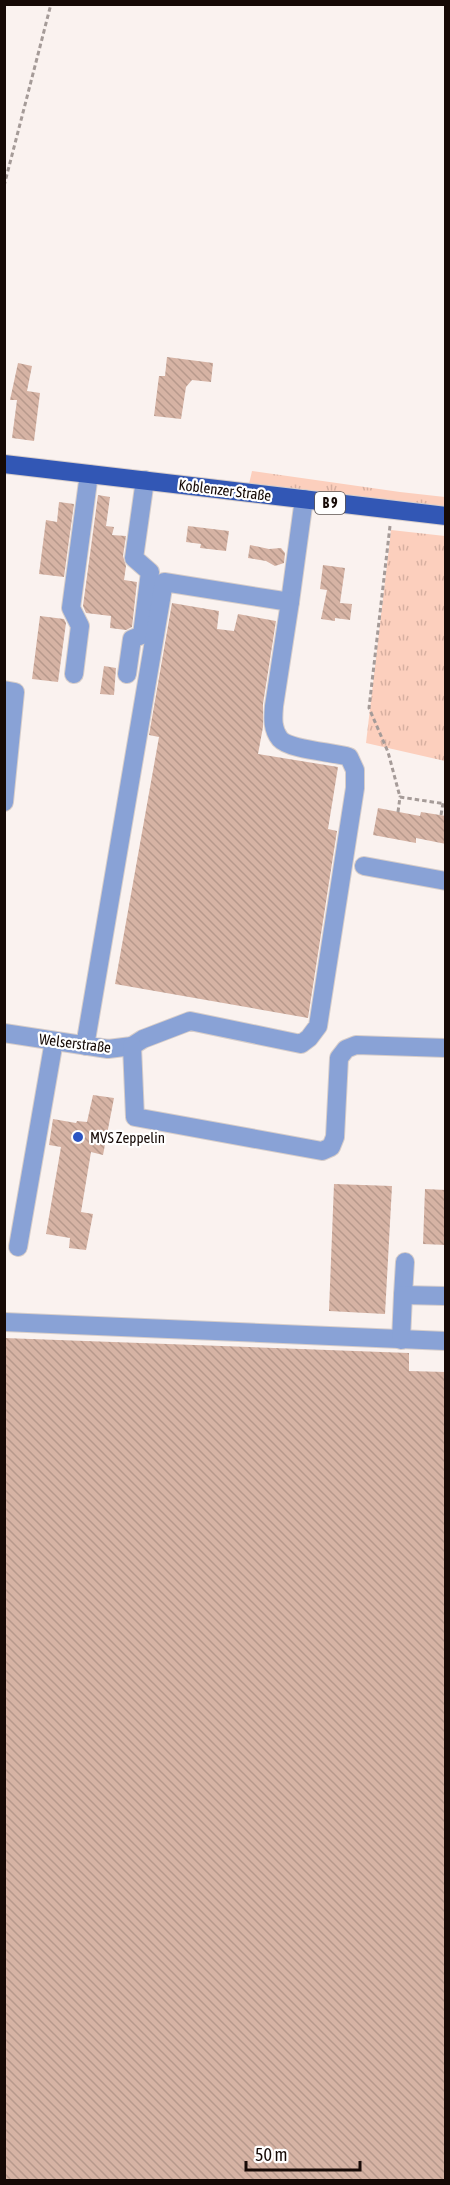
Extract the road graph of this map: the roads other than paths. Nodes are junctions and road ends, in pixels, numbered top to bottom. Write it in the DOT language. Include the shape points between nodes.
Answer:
graph roads {
  1 [pos="4,464"];
  2 [pos="90,474"];
  3 [pos="145,480"];
  4 [pos="304,500"];
  5 [pos="446,516"];
  6 [pos="290,602"];
  7 [pos="74,674"];
  8 [pos="127,674"];
  9 [pos="4,690"];
  10 [pos="4,802"];
  11 [pos="364,866"];
  12 [pos="446,881"];
  13 [pos="4,1033"];
  14 [pos="54,1041"];
  15 [pos="138,1043"];
  16 [pos="85,1046"];
  17 [pos="446,1048"];
  18 [pos="18,1247"];
  19 [pos="405,1262"];
  20 [pos="403,1294"];
  21 [pos="446,1296"];
  22 [pos="4,1322"];
  23 [pos="401,1340"];
  24 [pos="446,1341"];
  1 -- 2 [label="main road, Koblenzer Straße / B 9"];
  2 -- 3 [label="main road, Koblenzer Straße / B 9"];
  2 -- 7 [label="street" via="71,608 80,627"];
  3 -- 4 [label="main road, Koblenzer Straße / B 9"];
  3 -- 8 [label="street" via="134,558 150,572 142,635 132,639"];
  4 -- 5 [label="main road, Koblenzer Straße / B 9"];
  4 -- 6 [label="street"];
  6 -- 15 [label="street, Welserstraße" via="274,706 276,732 282,741 296,746 349,757 355,770 318,1026 301,1044 190,1022"];
  6 -- 16 [label="street" via="164,582"];
  9 -- 10 [label="street" via="15,692"];
  11 -- 12 [label="street"];
  13 -- 14 [label="street, Welserstraße"];
  14 -- 16 [label="street, Welserstraße"];
  14 -- 18 [label="street"];
  15 -- 16 [label="street, Welserstraße" via="108,1049"];
  15 -- 17 [label="street" via="134,1121 290,1149 322,1151 332,1147 335,1137 339,1058 346,1049 356,1045 376,1050"];
  19 -- 20 [label="street"];
  20 -- 21 [label="street"];
  20 -- 23 [label="street"];
  22 -- 23 [label="street"];
  23 -- 24 [label="street"];
}
